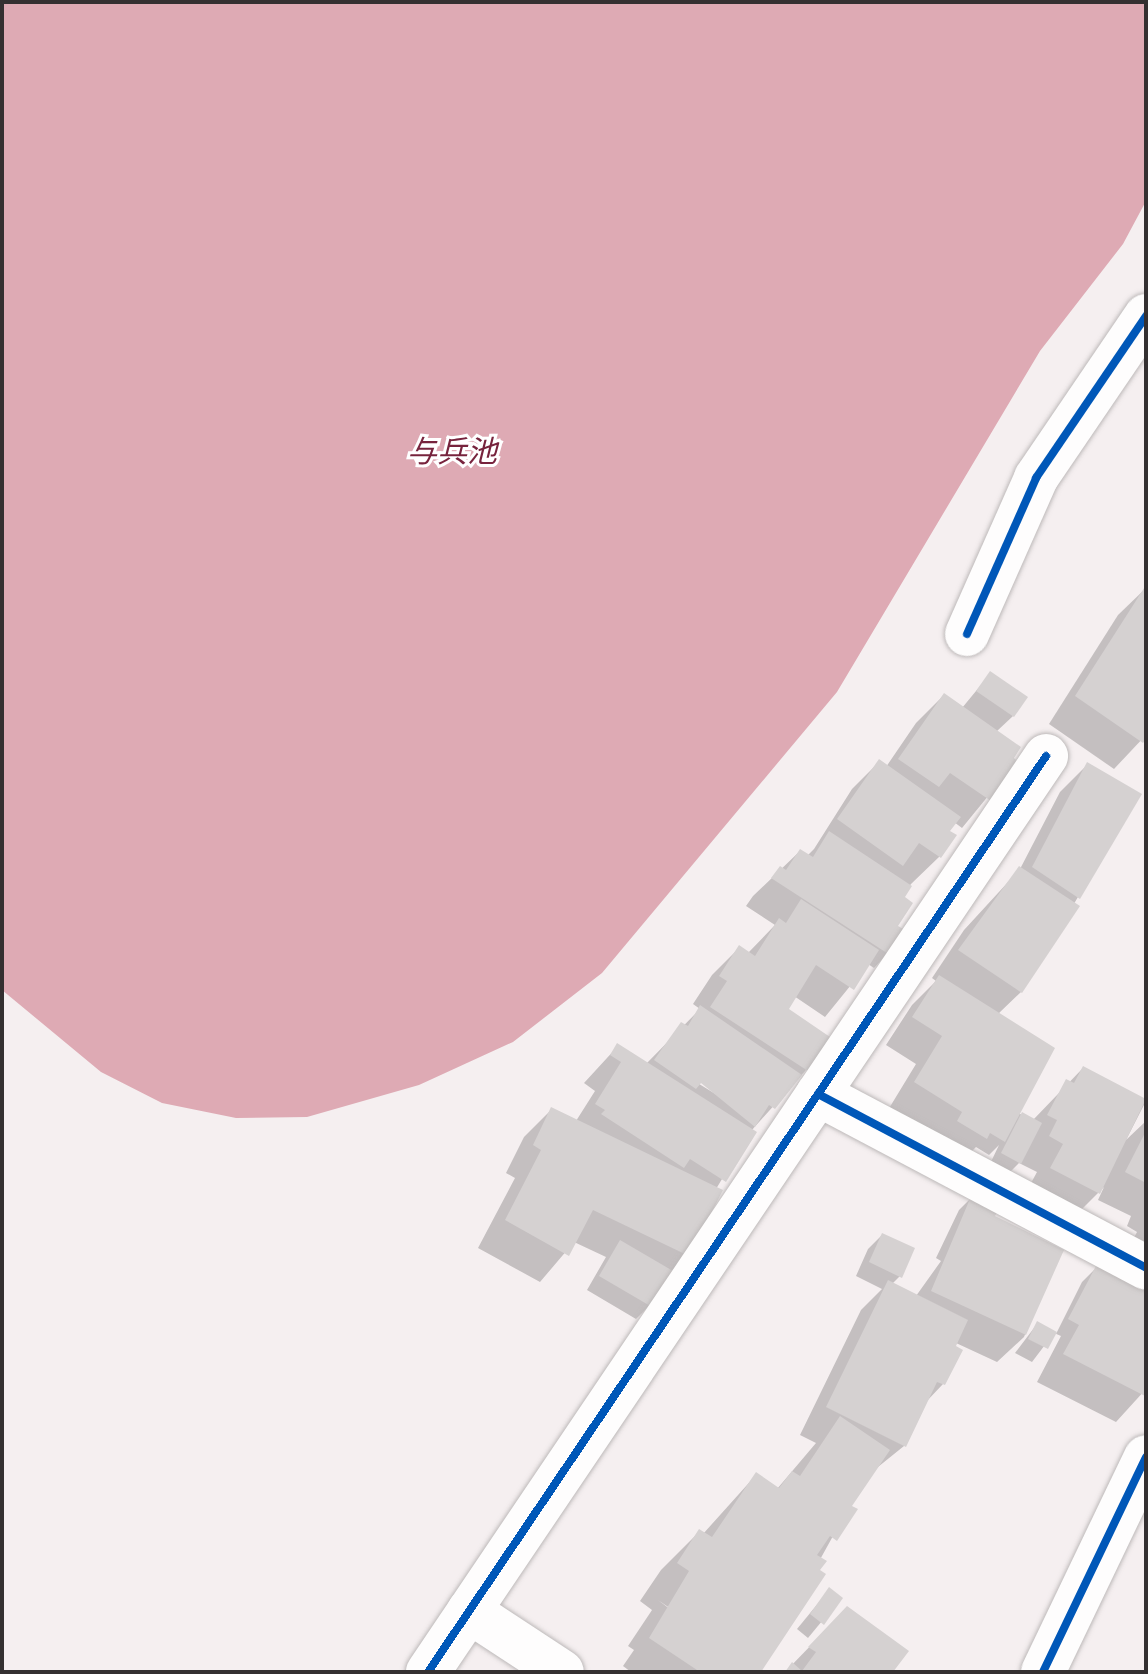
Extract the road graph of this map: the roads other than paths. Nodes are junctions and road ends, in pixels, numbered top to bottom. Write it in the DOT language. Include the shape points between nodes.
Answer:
graph roads {
  1 [pos="1146,316"];
  2 [pos="967,634"];
  3 [pos="1046,756"];
  4 [pos="818,1094"];
  5 [pos="1146,1268"];
  6 [pos="1146,1457"];
  7 [pos="469,1611"];
  8 [pos="428,1672"];
  9 [pos="562,1672"];
  10 [pos="1043,1672"];
  1 -- 2 [label="street" via="1036,478"];
  3 -- 4 [label="street"];
  4 -- 5 [label="street"];
  4 -- 7 [label="street"];
  6 -- 10 [label="street"];
  7 -- 8 [label="street"];
  7 -- 9 [label="street"];
}
